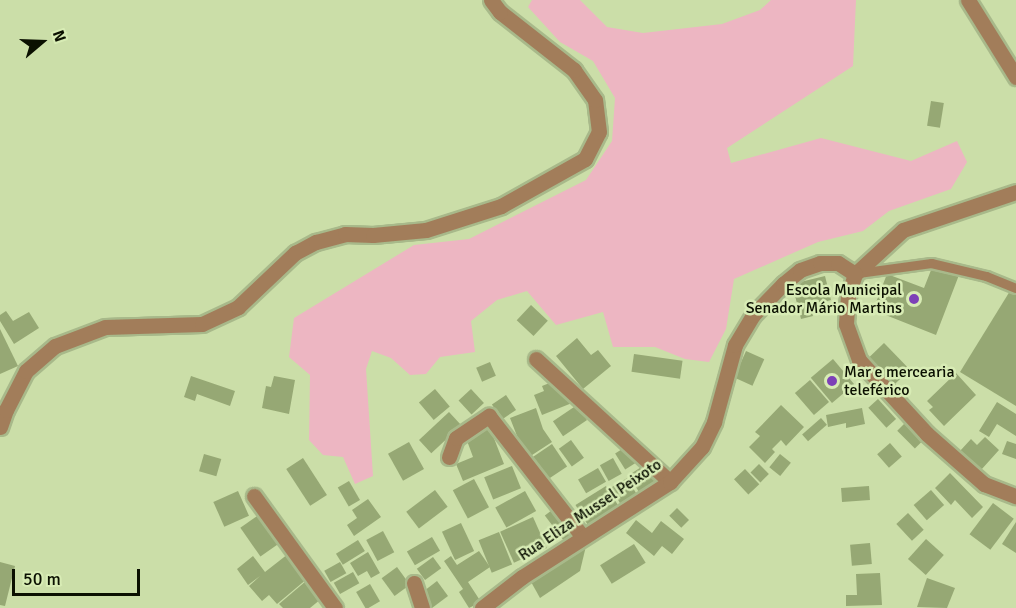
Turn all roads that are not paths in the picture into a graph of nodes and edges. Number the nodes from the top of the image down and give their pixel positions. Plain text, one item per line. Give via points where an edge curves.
1 (491, 0) edge
2 (968, 0) edge
3 (1016, 77) edge
4 (1016, 192) edge
5 (855, 274) junction
6 (1016, 288) edge
7 (536, 359) dead end
8 (0, 427) edge
9 (449, 457) dead end
10 (670, 482) junction
11 (254, 496) dead end
12 (1016, 496) edge
13 (583, 537) junction
14 (414, 583) dead end
15 (335, 608) edge
16 (422, 608) edge
17 (482, 608) edge

1 - 8 street via 500,12 574,70 595,100 599,132 585,159 501,206 426,230 345,234 316,242 295,253 238,307 202,324 105,327 55,346 26,371
2 - 3 street
4 - 5 street via 903,230
5 - 6 lane via 931,263 986,276
5 - 10 street, Rua Eliza Mussel Peixoto via 838,263 820,262 800,270 753,315 735,345 714,422 702,447
5 - 12 street via 848,295 846,324 859,360 927,434 984,484
7 - 10 street
9 - 13 street via 456,438 489,417
10 - 13 street, Rua Eliza Mussel Peixoto
11 - 15 street
13 - 17 street, Rua Eliza Mussel Peixoto
14 - 16 street

